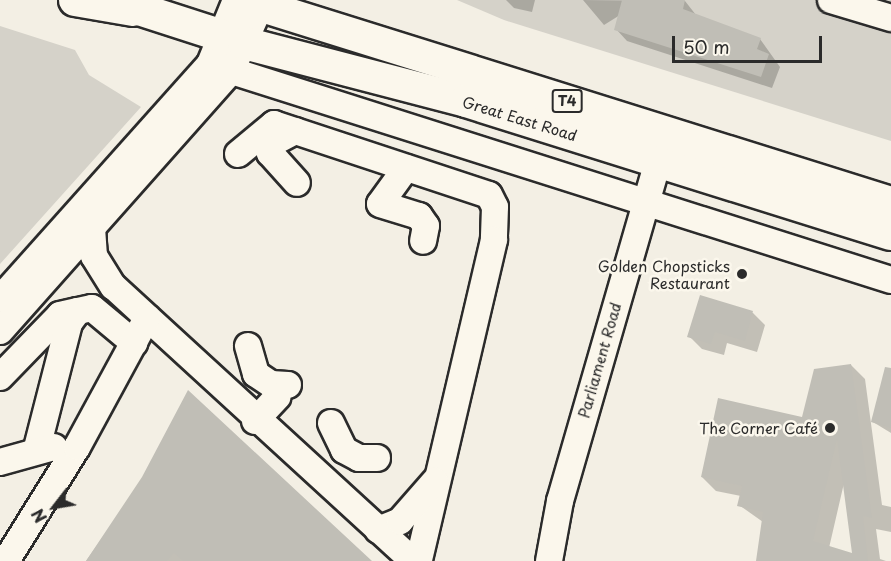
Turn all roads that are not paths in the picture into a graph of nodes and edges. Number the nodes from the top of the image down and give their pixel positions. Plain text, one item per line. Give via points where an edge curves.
1 (75, 0) edge
2 (111, 0) edge
3 (302, 0) edge
4 (831, 0) edge
5 (251, 1) edge
6 (146, 11) junction
7 (891, 18) edge
8 (323, 24) junction
9 (233, 39) junction
10 (221, 67) junction
11 (658, 161) junction
12 (406, 168) junction
13 (297, 183) dead end
14 (891, 203) edge
15 (643, 204) junction
16 (92, 228) junction
17 (891, 234) edge
18 (423, 241) dead end
19 (891, 280) edge
20 (0, 299) edge
21 (78, 311) junction
22 (147, 318) junction
23 (0, 331) edge
24 (134, 343) junction
25 (248, 346) dead end
26 (0, 376) edge
27 (271, 398) junction
28 (331, 423) dead end
29 (77, 447) junction
30 (37, 448) junction
31 (377, 458) dead end
32 (0, 462) edge
33 (438, 476) junction
34 (378, 530) junction
35 (6, 561) edge
36 (413, 561) edge
37 (419, 561) edge
38 (549, 561) edge

1 - 6 main road, Great East Road / T4
2 - 6 main road, Great East Road / T4
3 - 8 street
4 - 7 street
5 - 8 main road, Great East Road / T4
5 - 9 street
6 - 9 main road, Great East Road / T4
8 - 14 main road, Great East Road / T4
9 - 10 street
9 - 11 main road, Great East Road / T4 via 466,101
10 - 15 street
10 - 16 street
10 - 20 street
11 - 15 street, Parliament Road
11 - 17 main road, Great East Road / T4
12 - 13 street via 274,124 238,154 254,154 275,164
12 - 18 street via 380,204 419,216 426,226
12 - 33 street via 489,195 497,218
15 - 19 street
15 - 38 street, Parliament Road via 560,501
16 - 22 street via 94,256 113,286
16 - 23 street
21 - 24 street via 92,308
21 - 26 street via 60,315
21 - 30 street via 69,323
22 - 24 street
22 - 27 street
24 - 29 street
25 - 27 street via 251,366
27 - 34 street
28 - 31 street via 344,450 359,458
29 - 30 street
29 - 35 street
30 - 32 street
33 - 34 street via 400,521
33 - 37 street
34 - 36 street

